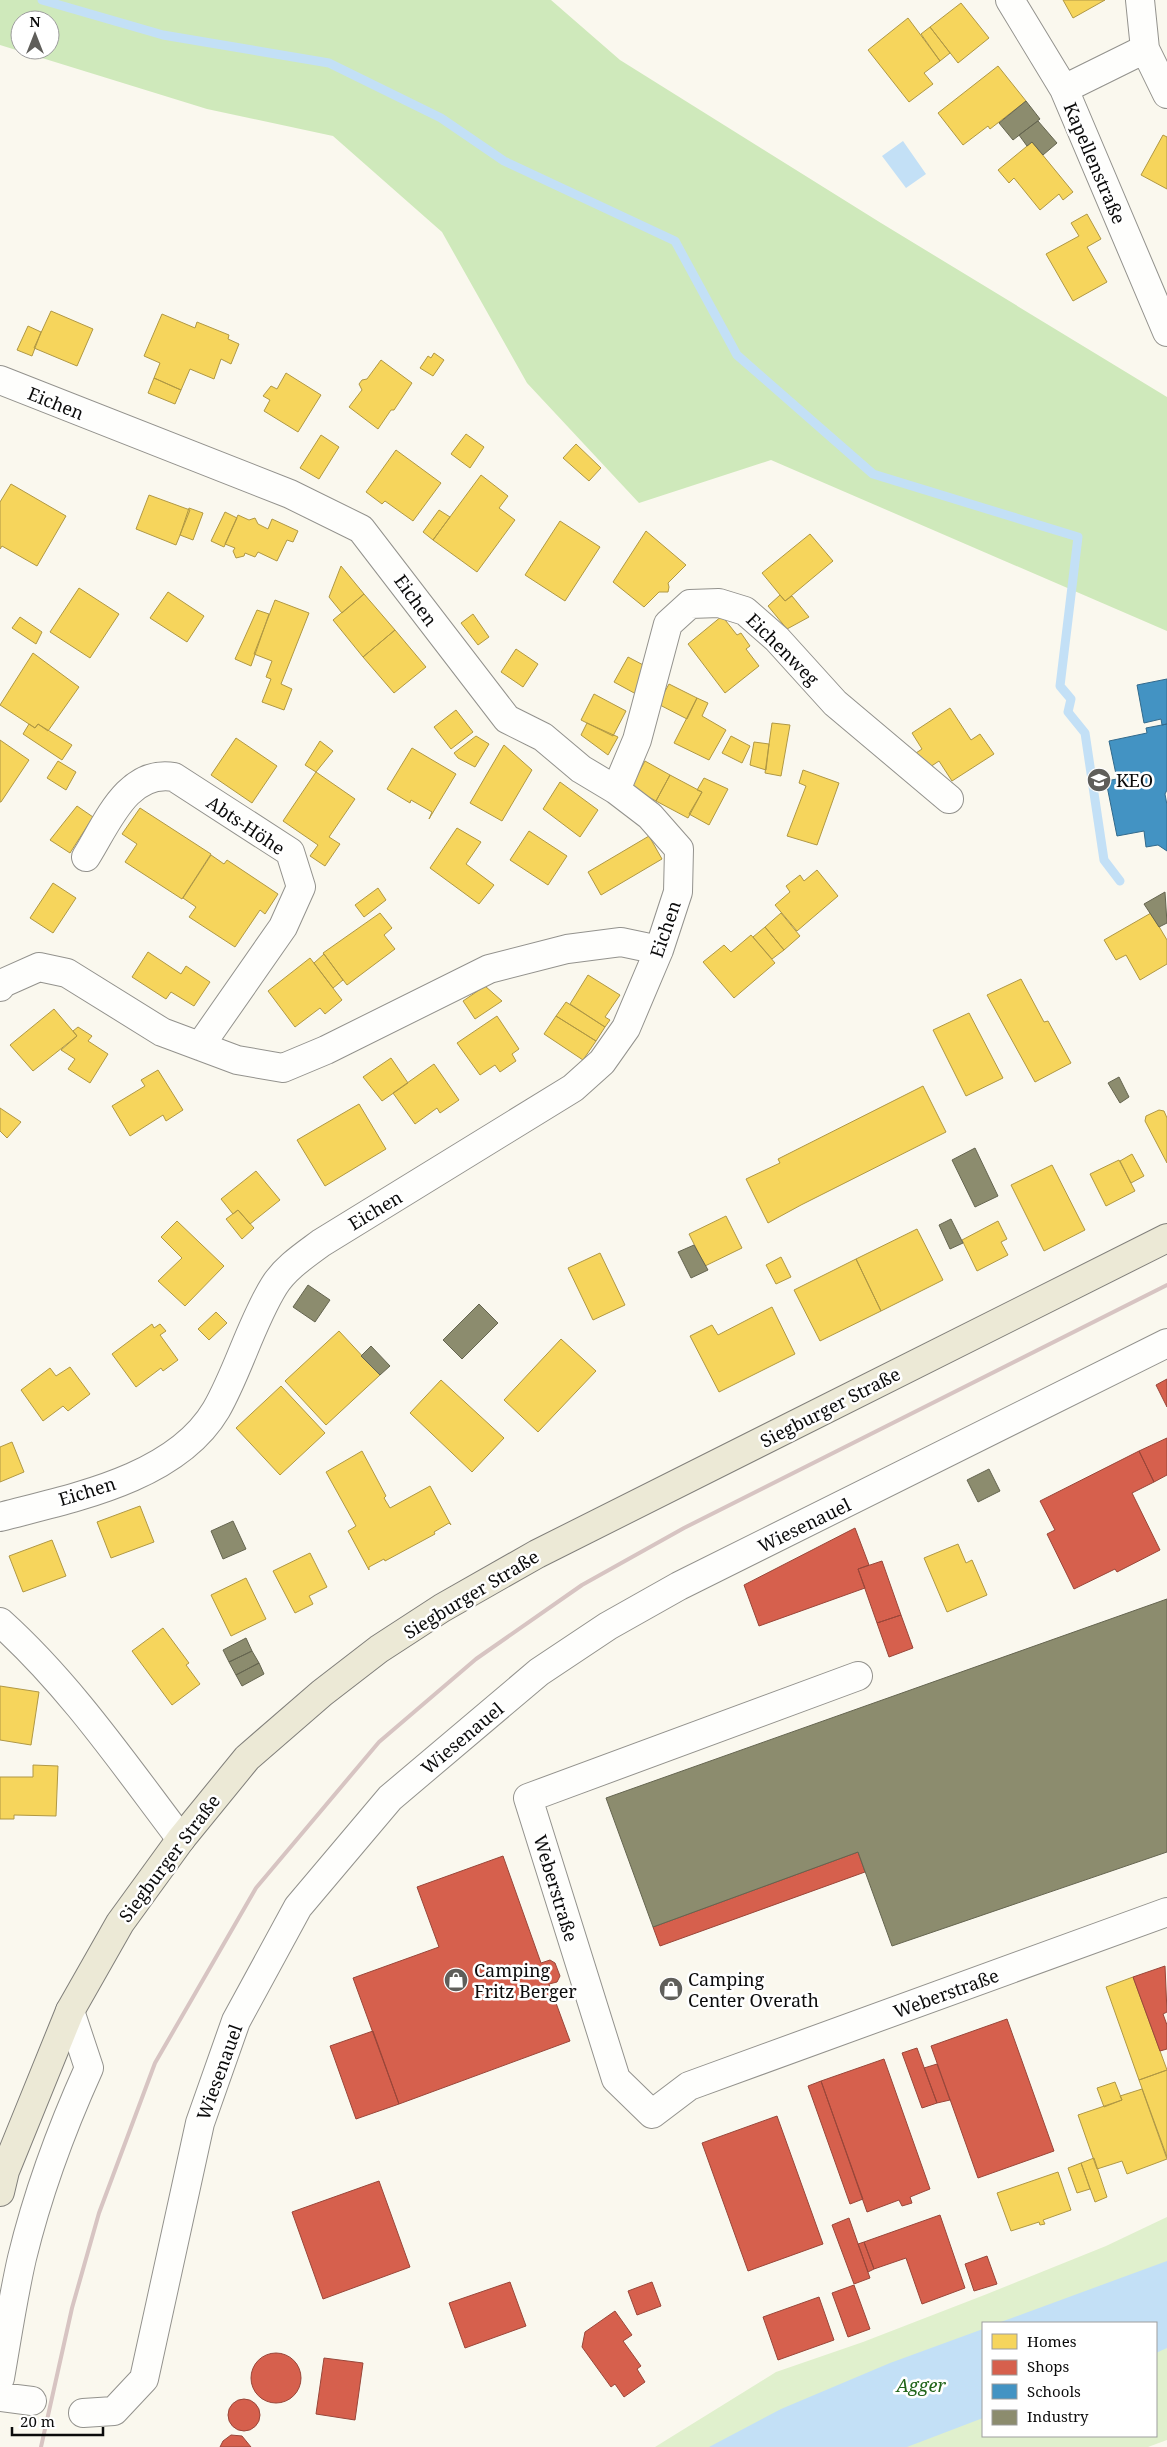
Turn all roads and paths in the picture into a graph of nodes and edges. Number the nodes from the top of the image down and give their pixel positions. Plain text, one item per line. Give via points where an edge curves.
1 (1010, 0) edge
2 (1140, 0) edge
3 (1145, 49) junction
4 (1064, 89) junction
5 (1167, 94) edge
6 (1167, 332) edge
7 (0, 380) edge
8 (616, 790) junction
9 (949, 799) dead end
10 (86, 857) dead end
11 (659, 950) junction
12 (0, 987) edge
13 (200, 1046) junction
14 (1167, 1238) edge
15 (1167, 1343) edge
16 (0, 1517) edge
17 (0, 1622) edge
18 (858, 1676) dead end
19 (181, 1839) junction
20 (1167, 1912) edge
21 (70, 2010) junction
22 (0, 2192) edge
23 (0, 2378) edge
24 (0, 2397) edge
25 (32, 2401) dead end
26 (83, 2413) dead end

1 - 4 street, Kapellenstraße
2 - 3 street
3 - 4 street
3 - 5 street
4 - 6 street, Kapellenstraße
7 - 8 street, Eichen via 290,494 361,528 507,719 543,737 581,769
8 - 9 street, Eichenweg via 637,740 668,624 690,604 720,603 745,611 777,638 835,703
8 - 11 street, Eichen via 650,816 679,849 678,892
10 - 13 street, Abts-Höhe via 127,793 137,784 162,775 174,777 290,852 300,887 283,927
11 - 13 street via 621,942 567,949 489,969 283,1068 237,1060
11 - 16 street, Eichen via 624,1031 602,1062 573,1088 321,1243 292,1265 274,1285 215,1411 176,1452 136,1476
12 - 13 street via 39,968 67,973 162,1032
14 - 19 main road, Siegburger Straße via 605,1519 442,1608 351,1671 247,1758
15 - 26 street, Wiesenauel via 679,1586 608,1626 540,1672 390,1798 298,1907 236,2021 200,2122 144,2379 114,2411
17 - 19 street via 24,1644 91,1720
18 - 20 street, Weberstraße via 528,1798 616,2079 652,2114 689,2086
19 - 21 main road, Siegburger Straße via 120,1923
21 - 22 main road, Siegburger Straße via 5,2171
21 - 23 street via 90,2068 59,2136 39,2196 22,2259
24 - 25 street

